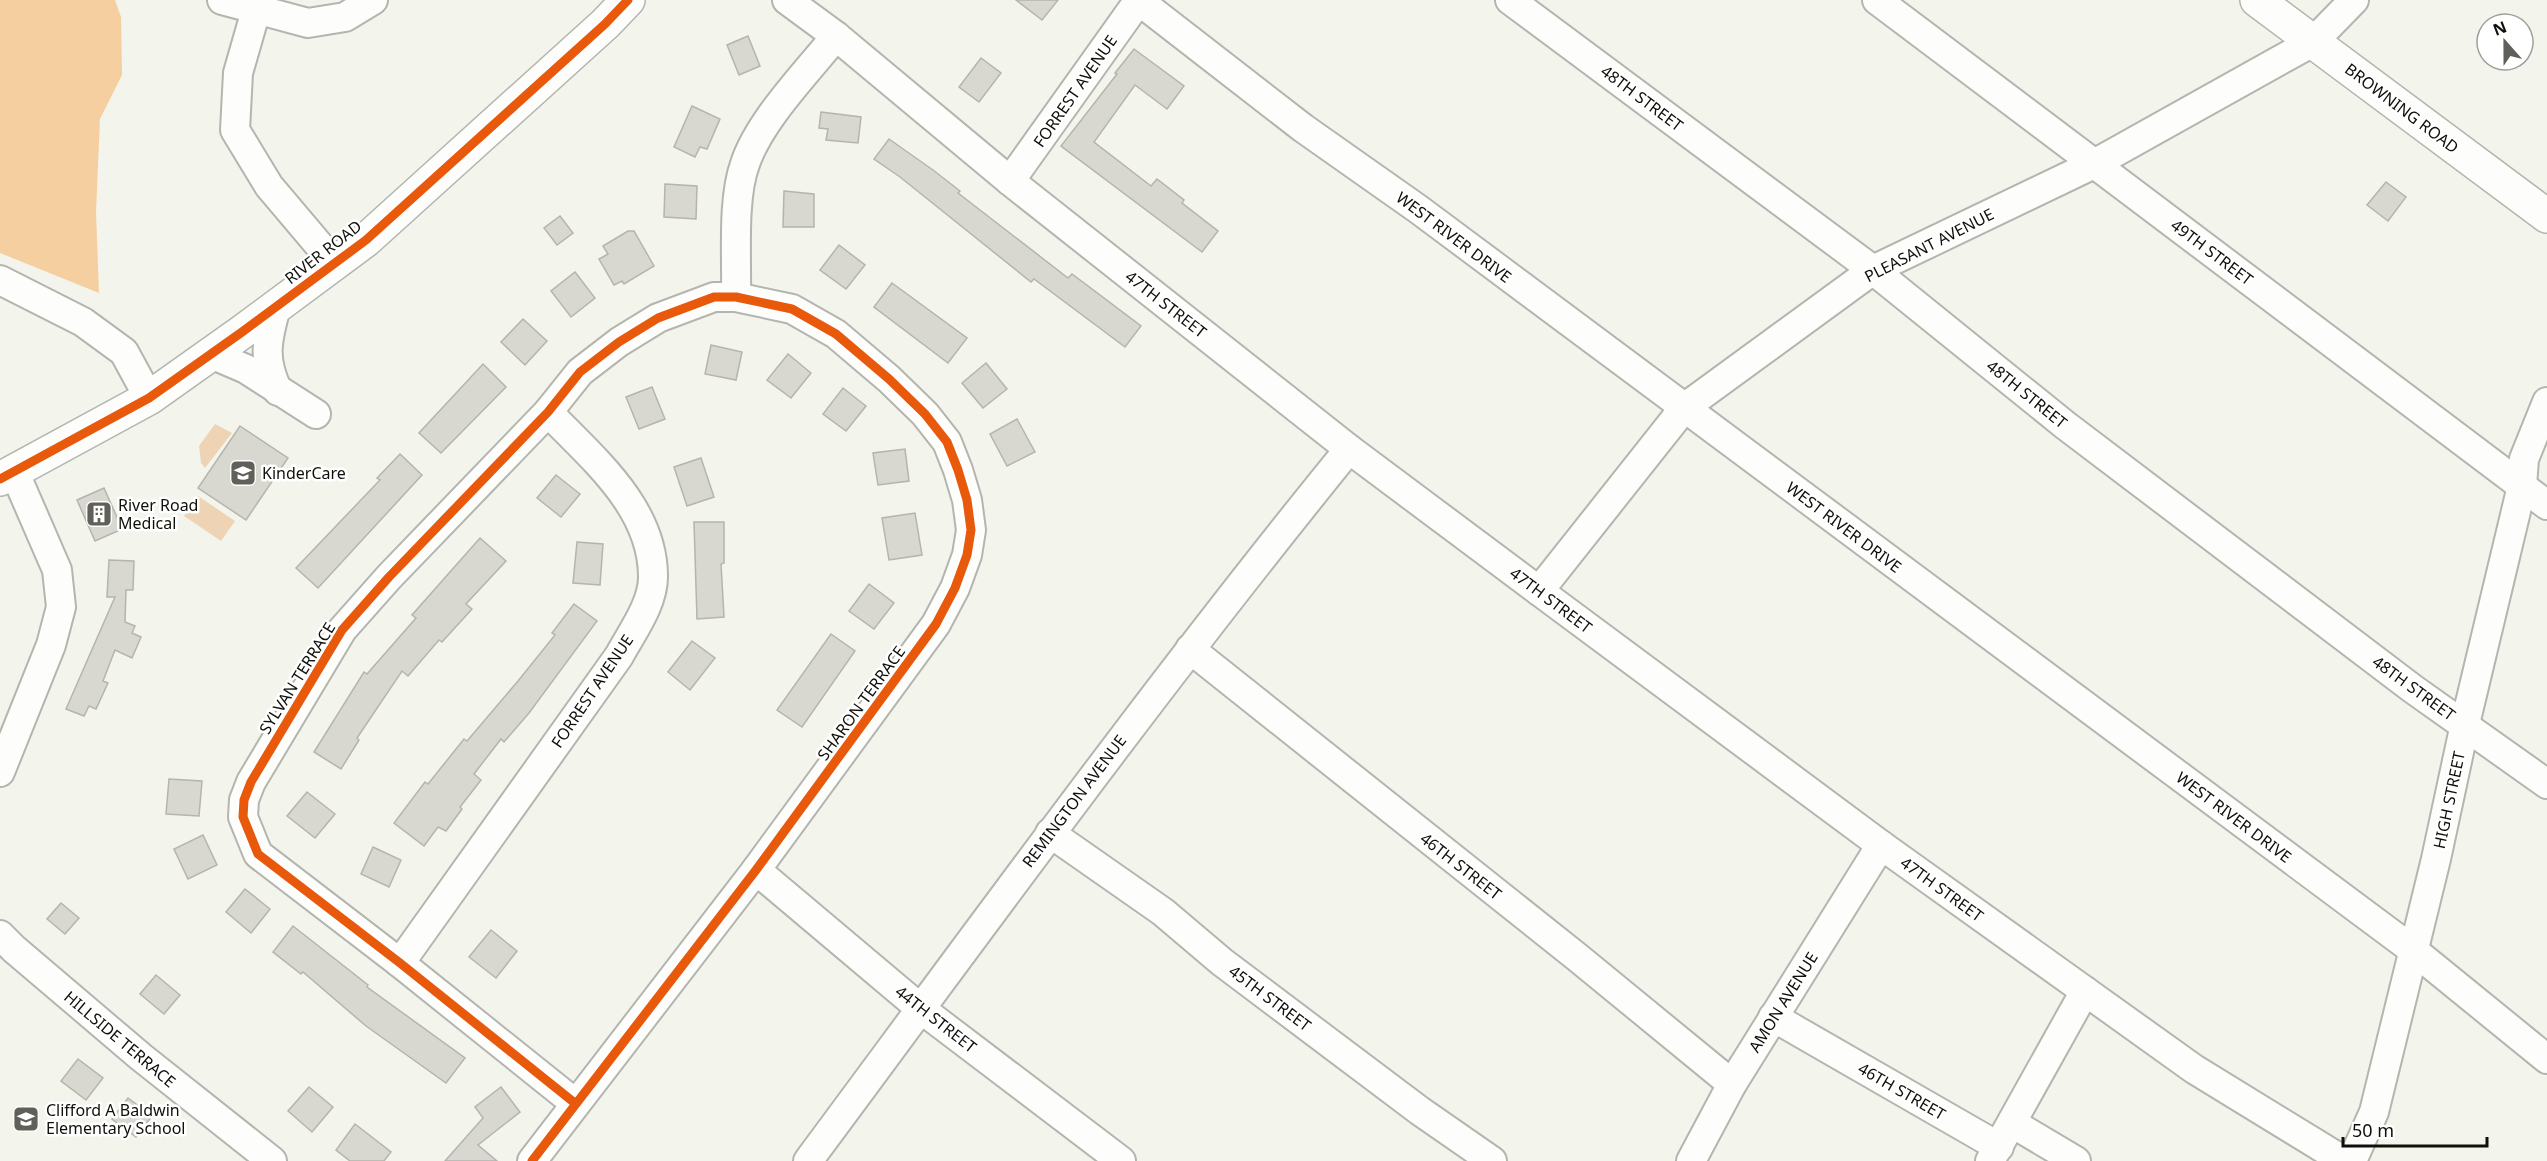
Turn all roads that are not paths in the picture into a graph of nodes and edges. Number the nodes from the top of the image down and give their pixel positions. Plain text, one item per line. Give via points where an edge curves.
1 (222, 0) edge
2 (373, 0) edge
3 (628, 0) edge
4 (787, 0) edge
5 (1138, 0) edge
6 (1510, 0) edge
7 (1877, 0) edge
8 (2257, 0) edge
9 (2354, 0) edge
10 (258, 5) edge
11 (836, 36) junction
12 (2313, 42) junction
13 (2094, 164) junction
14 (1010, 181) junction
15 (2547, 216) edge
16 (335, 264) junction
17 (1873, 270) junction
18 (0, 280) edge
19 (736, 297) junction
20 (276, 308) junction
21 (211, 354) junction
22 (278, 391) junction
23 (148, 398) junction
24 (2547, 402) edge
25 (1684, 408) junction
26 (548, 412) junction
27 (316, 414) dead end
28 (1349, 449) junction
29 (7, 475) edge
30 (2522, 486) junction
31 (2547, 504) edge
32 (1539, 591) junction
33 (1190, 649) junction
34 (2465, 724) junction
35 (0, 772) edge
36 (2547, 784) edge
37 (1050, 833) junction
38 (1881, 845) junction
39 (756, 870) junction
40 (0, 935) edge
41 (2413, 950) junction
42 (400, 963) junction
43 (2085, 991) junction
44 (921, 1009) junction
45 (1773, 1017) junction
46 (2547, 1059) edge
47 (1732, 1084) junction
48 (576, 1104) junction
49 (2000, 1144) edge
50 (272, 1161) edge
51 (532, 1161) edge
52 (808, 1161) edge
53 (1121, 1161) edge
54 (1492, 1161) edge
55 (1691, 1161) edge
56 (2076, 1161) edge
57 (2344, 1161) edge
58 (2352, 1161) edge

1 - 10 street
2 - 10 street via 345,17 309,23
3 - 16 main road, RIVER ROAD via 375,232
4 - 11 street, 47TH STREET
5 - 14 street, FORREST AVENUE
5 - 25 street, WEST RIVER DRIVE via 1303,128
6 - 17 street, 48TH STREET
7 - 13 street, 49TH STREET
8 - 12 main road, BROWNING ROAD
9 - 12 street, PLEASANT AVENUE
10 - 16 street via 238,73 235,130 269,186
11 - 14 street, 47TH STREET
11 - 19 street via 766,124 744,166 738,201
12 - 13 street, PLEASANT AVENUE
12 - 15 main road, BROWNING ROAD
13 - 17 street, PLEASANT AVENUE
13 - 30 street, 49TH STREET
14 - 28 street, 47TH STREET
16 - 20 main road, RIVER ROAD
17 - 25 street, PLEASANT AVENUE
17 - 34 street, 48TH STREET via 2065,425 2413,689
18 - 23 street via 83,322 124,352
19 - 26 street, SYLVAN TERRACE via 714,297 658,318 580,372
19 - 39 street, SHARON TERRACE via 792,309 836,334 925,414 947,442 967,500 971,530 955,588 936,624
20 - 21 main road, RIVER ROAD
20 - 22 street via 266,345
21 - 22 street via 246,369
21 - 23 main road, RIVER ROAD
22 - 27 street
23 - 29 main road, RIVER ROAD
24 - 30 street, HIGH STREET via 2524,459
25 - 32 street, PLEASANT AVENUE
25 - 41 street, WEST RIVER DRIVE
26 - 42 street, FORREST AVENUE via 624,492 640,522 654,576 647,605 619,656
26 - 42 street, SYLVAN TERRACE via 342,630 244,800 243,817 258,854
28 - 32 street, 47TH STREET
28 - 33 street, REMINGTON AVENUE
29 - 35 street via 57,570 61,607 51,645
30 - 31 street, 49TH STREET
30 - 34 street, HIGH STREET
32 - 38 street, 47TH STREET
33 - 37 street, REMINGTON AVENUE
33 - 47 street, 46TH STREET
34 - 36 street, 48TH STREET
34 - 41 street, HIGH STREET
37 - 44 street, REMINGTON AVENUE
37 - 54 street, 45TH STREET via 1163,912 1222,962
38 - 43 street, 47TH STREET
38 - 45 street, AMON AVENUE
39 - 44 street, 44TH STREET
39 - 48 street, SHARON TERRACE
40 - 50 street, HILLSIDE TERRACE via 141,1057
41 - 46 street, WEST RIVER DRIVE
41 - 58 street, HIGH STREET via 2374,1112
42 - 48 street, SYLVAN TERRACE
43 - 49 street
43 - 57 street, 47TH STREET via 2193,1069
44 - 52 street, REMINGTON AVENUE
44 - 53 street, 44TH STREET
45 - 47 street, AMON AVENUE
45 - 49 street, 46TH STREET
47 - 55 street, AMON AVENUE
48 - 51 street, SHARON TERRACE
49 - 56 street, 46TH STREET

